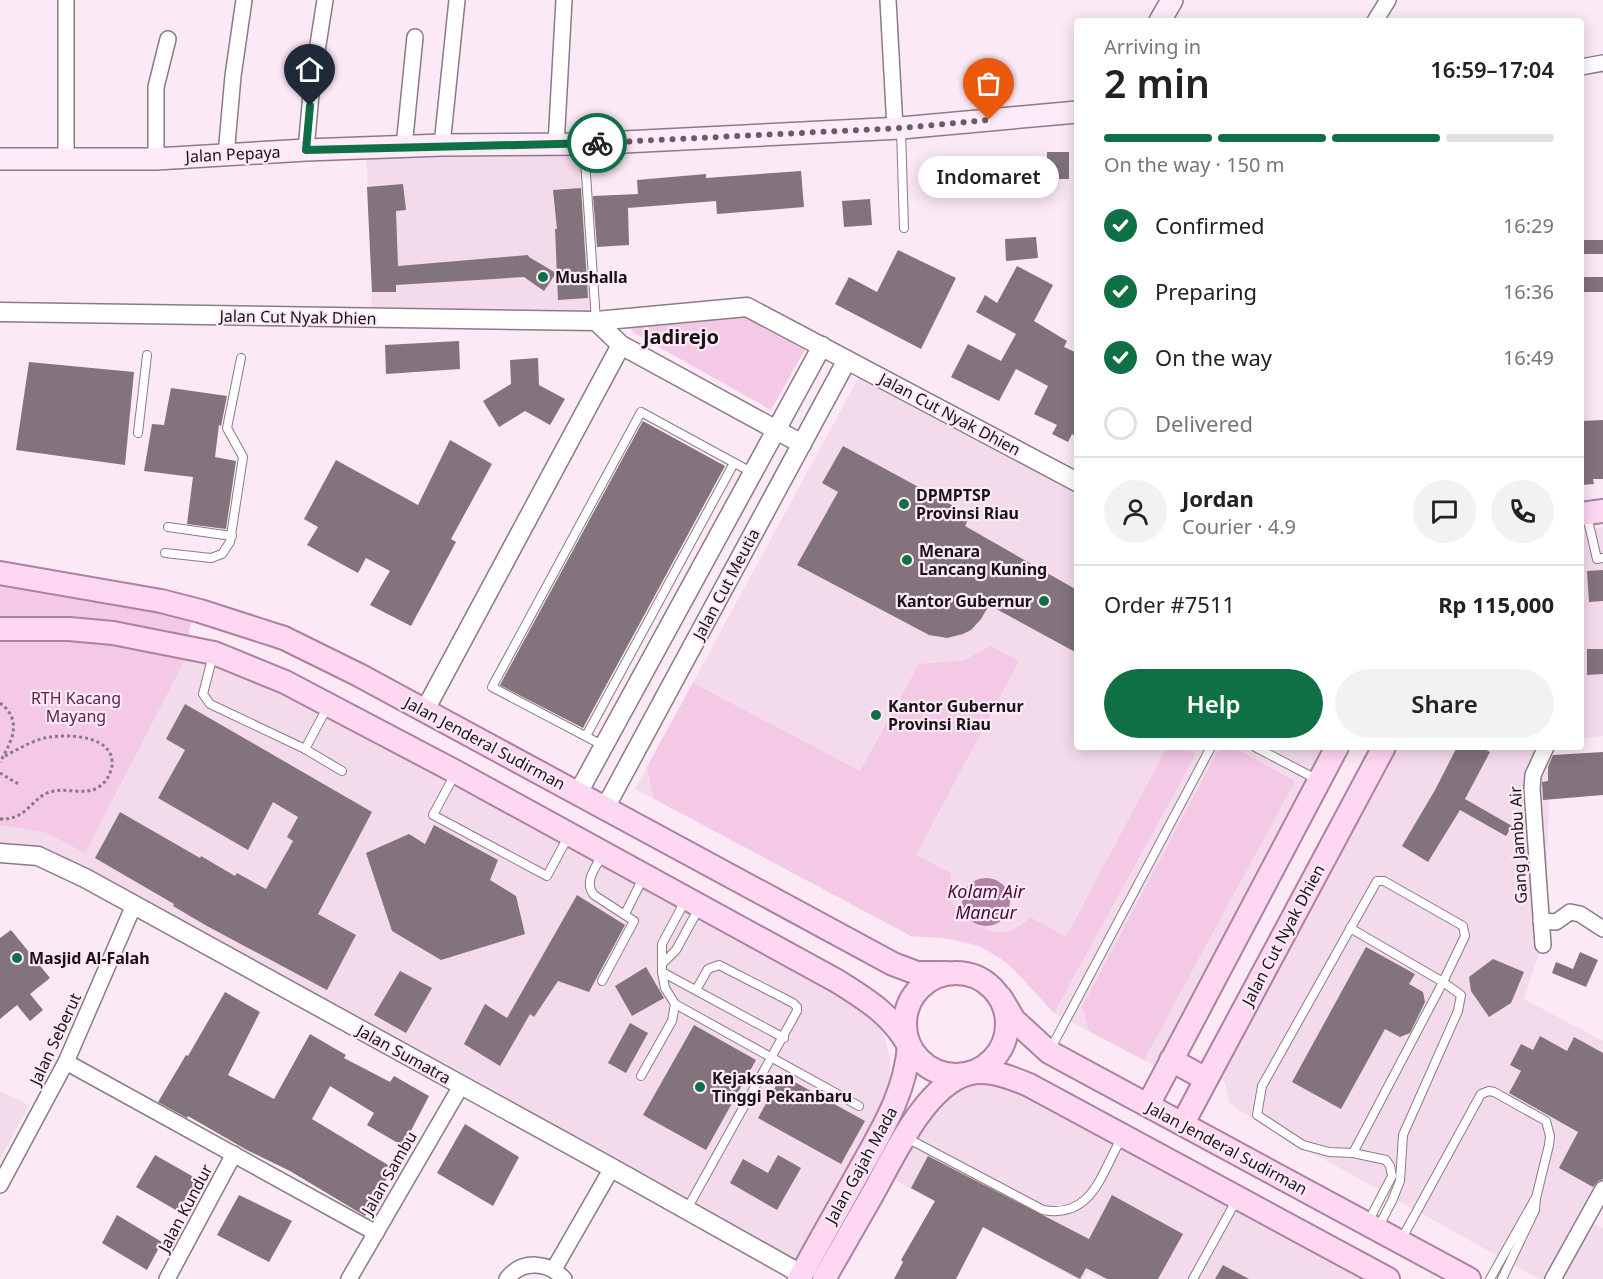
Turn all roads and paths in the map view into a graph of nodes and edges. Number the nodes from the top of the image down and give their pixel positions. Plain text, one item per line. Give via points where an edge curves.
1 (66, 0) edge
2 (244, 0) edge
3 (326, 0) edge
4 (457, 0) edge
5 (564, 0) edge
6 (888, 0) edge
7 (1172, 0) edge
8 (1388, 0) edge
9 (1162, 18) edge
10 (1377, 18) edge
11 (415, 37) dead end
12 (168, 39) dead end
13 (1603, 63) edge
14 (1584, 66) edge
15 (1074, 112) edge
16 (898, 128) junction
17 (584, 144) junction
18 (442, 145) junction
19 (556, 145) junction
20 (404, 147) junction
21 (306, 150) junction
22 (226, 155) junction
23 (0, 159) edge
24 (156, 159) junction
25 (66, 160) junction
26 (904, 228) dead end
27 (0, 312) edge
28 (596, 321) junction
29 (621, 345) junction
30 (822, 346) junction
31 (147, 356) dead end
32 (241, 358) dead end
33 (847, 360) junction
34 (776, 430) junction
35 (138, 433) dead end
36 (802, 444) junction
37 (734, 463) junction
38 (753, 473) junction
39 (1074, 480) edge
40 (1590, 513) edge
41 (168, 527) dead end
42 (232, 536) junction
43 (165, 553) dead end
44 (1603, 558) edge
45 (0, 573) edge
46 (0, 629) edge
47 (214, 653) junction
48 (0, 703) edge
49 (329, 704) junction
50 (425, 710) junction
51 (585, 736) junction
52 (604, 746) junction
53 (305, 749) junction
54 (1209, 750) edge
55 (1261, 750) edge
56 (1335, 750) edge
57 (1382, 750) edge
58 (1545, 750) edge
59 (3, 757) junction
60 (0, 762) edge
61 (342, 771) dead end
62 (456, 772) junction
63 (0, 773) edge
64 (1319, 781) junction
65 (20, 785) dead end
66 (578, 793) junction
67 (605, 808) junction
68 (0, 819) edge
69 (569, 834) junction
70 (0, 853) edge
71 (603, 853) junction
72 (645, 876) junction
73 (693, 903) junction
74 (134, 905) junction
75 (625, 914) junction
76 (1541, 921) junction
77 (1350, 928) junction
78 (1603, 929) edge
79 (1543, 945) dead end
80 (662, 968) junction
81 (946, 973) junction
82 (602, 981) dead end
83 (1443, 982) junction
84 (696, 990) junction
85 (1001, 998) junction
86 (675, 1004) junction
87 (784, 1038) junction
88 (909, 1046) junction
89 (1049, 1052) junction
90 (772, 1059) junction
91 (1171, 1060) junction
92 (66, 1062) junction
93 (969, 1074) junction
94 (641, 1076) dead end
95 (1206, 1079) junction
96 (461, 1086) junction
97 (1148, 1105) junction
98 (859, 1106) dead end
99 (1183, 1123) junction
100 (1124, 1135) junction
101 (904, 1137) junction
102 (1353, 1153) junction
103 (234, 1154) junction
104 (612, 1168) junction
105 (0, 1185) edge
106 (1603, 1189) edge
107 (1238, 1197) junction
108 (1536, 1198) junction
109 (686, 1210) junction
110 (1372, 1226) junction
111 (376, 1233) junction
112 (1406, 1244) junction
113 (559, 1274) edge
114 (800, 1277) edge
115 (167, 1279) edge
116 (350, 1279) edge
117 (507, 1279) edge
118 (824, 1279) edge
119 (1193, 1279) edge
120 (1388, 1279) edge
121 (1394, 1279) edge
122 (1469, 1279) edge
123 (1490, 1279) edge
124 (1502, 1279) edge
125 (1553, 1279) edge

1 - 25 street
2 - 22 street via 232,76
3 - 21 street
4 - 18 street
5 - 19 street
6 - 16 street
7 - 9 main road
8 - 10 street
11 - 20 street
12 - 24 street via 156,87
13 - 14 street
15 - 16 main road, Jalan Pepaya
16 - 17 main road, Jalan Pepaya
16 - 26 lane
17 - 19 main road, Jalan Pepaya
17 - 28 lane
18 - 19 main road, Jalan Pepaya
18 - 20 main road, Jalan Pepaya
20 - 21 main road, Jalan Pepaya
21 - 22 main road, Jalan Pepaya
22 - 24 main road, Jalan Pepaya
23 - 25 main road, Jalan Pepaya
24 - 25 main road, Jalan Pepaya
27 - 28 street, Jalan Cut Nyak Dhien
28 - 29 street
28 - 30 street, Jalan Cut Nyak Dhien via 747,307
29 - 34 street
29 - 50 street
30 - 33 street, Jalan Cut Nyak Dhien
30 - 34 street, Jalan Cut Meutia
31 - 35 lane
32 - 42 lane via 227,428 243,457
33 - 36 street, Jalan Cut Meutia
33 - 39 street, Jalan Cut Nyak Dhien
34 - 36 street
34 - 38 street, Jalan Cut Meutia
36 - 67 street, Jalan Cut Meutia
37 - 38 lane
37 - 51 lane
37 - 51 lane via 641,412 602,483 492,687
38 - 52 street, Jalan Cut Meutia
40 - 44 lane via 1597,559
41 - 42 lane
42 - 43 lane via 225,550 215,557
45 - 50 main road, Jalan Jenderal Sudirman via 161,601 239,622 293,643
46 - 47 main road via 113,633
47 - 49 main road
47 - 53 lane via 203,694 206,700
48 - 59 path via 14,721 13,735
49 - 53 lane
49 - 62 main road
50 - 66 main road, Jalan Jenderal Sudirman
51 - 52 lane
52 - 66 street, Jalan Cut Meutia
53 - 61 lane
54 - 89 lane
55 - 64 lane
56 - 64 main road
57 - 95 main road, Jalan Cut Nyak Dhien
58 - 76 street, Gang Jambu Air via 1533,775 1532,789
59 - 60 path
59 - 68 path via 48,737 68,736 105,745 112,754 112,763 105,783 94,790 57,790 45,794 14,818
62 - 69 main road
62 - 69 lane via 433,815 547,876
63 - 65 path
64 - 91 main road
66 - 67 main road, Jalan Jenderal Sudirman
67 - 81 main road, Jalan Jenderal Sudirman via 893,964 917,973
69 - 71 main road
70 - 74 street, Jalan Sumatra via 38,856
71 - 72 main road
71 - 75 lane via 589,880 589,890
72 - 73 main road
72 - 75 lane
73 - 80 lane via 676,950
73 - 80 lane via 662,944
73 - 88 main road via 868,1000 895,1024
74 - 92 street, Jalan Seberut
74 - 96 street, Jalan Sumatra
75 - 82 lane via 633,923
76 - 78 street via 1556,922 1569,912 1580,914
76 - 79 street, Gang Jambu Air
77 - 83 lane
77 - 83 lane via 1377,881 1397,888 1462,926 1465,936
77 - 102 lane via 1262,1086 1257,1115 1303,1145
80 - 84 lane
80 - 86 lane via 666,988
81 - 85 main road via 965,973 983,979
81 - 88 main road via 920,986 910,1000 905,1017
83 - 102 lane
83 - 110 lane via 1461,995 1458,1011 1403,1135 1400,1181 1392,1201
84 - 87 lane
84 - 87 lane via 708,969 719,965 793,1004 797,1011
85 - 89 main road, Jalan Jenderal Sudirman via 1014,1020
85 - 93 main road via 1006,1037 992,1060
86 - 90 lane
86 - 94 lane via 672,1021
87 - 90 lane
88 - 93 main road via 934,1070
88 - 114 main road, Jalan Gajah Mada via 905,1079 895,1104
89 - 97 main road, Jalan Jenderal Sudirman
90 - 98 lane
90 - 109 lane
91 - 95 main road
91 - 97 main road
92 - 103 street
92 - 105 street, Jalan Seberut
93 - 100 main road via 990,1072 1012,1078
93 - 101 main road, Jalan Gajah Mada via 938,1093
95 - 99 main road, Jalan Cut Nyak Dhien
96 - 104 street, Jalan Sumatra
96 - 111 street, Jalan Sambu
97 - 99 main road, Jalan Jenderal Sudirman
99 - 110 main road, Jalan Jenderal Sudirman
100 - 101 lane via 1083,1203 1058,1213 1043,1210
100 - 107 main road
101 - 118 main road, Jalan Gajah Mada
102 - 110 lane via 1386,1160 1392,1171
103 - 111 street
103 - 115 street, Jalan Kundur
104 - 109 street, Jalan Sumatra
104 - 113 street
106 - 125 street
107 - 119 lane
107 - 120 main road
108 - 112 lane via 1549,1145 1546,1121 1489,1091 1481,1094
108 - 123 lane
108 - 124 lane via 1532,1220
109 - 114 street, Jalan Sumatra
110 - 112 main road, Jalan Jenderal Sudirman
111 - 116 street, Jalan Sambu
112 - 121 main road
112 - 122 main road, Jalan Jenderal Sudirman
113 - 117 street via 532,1264

